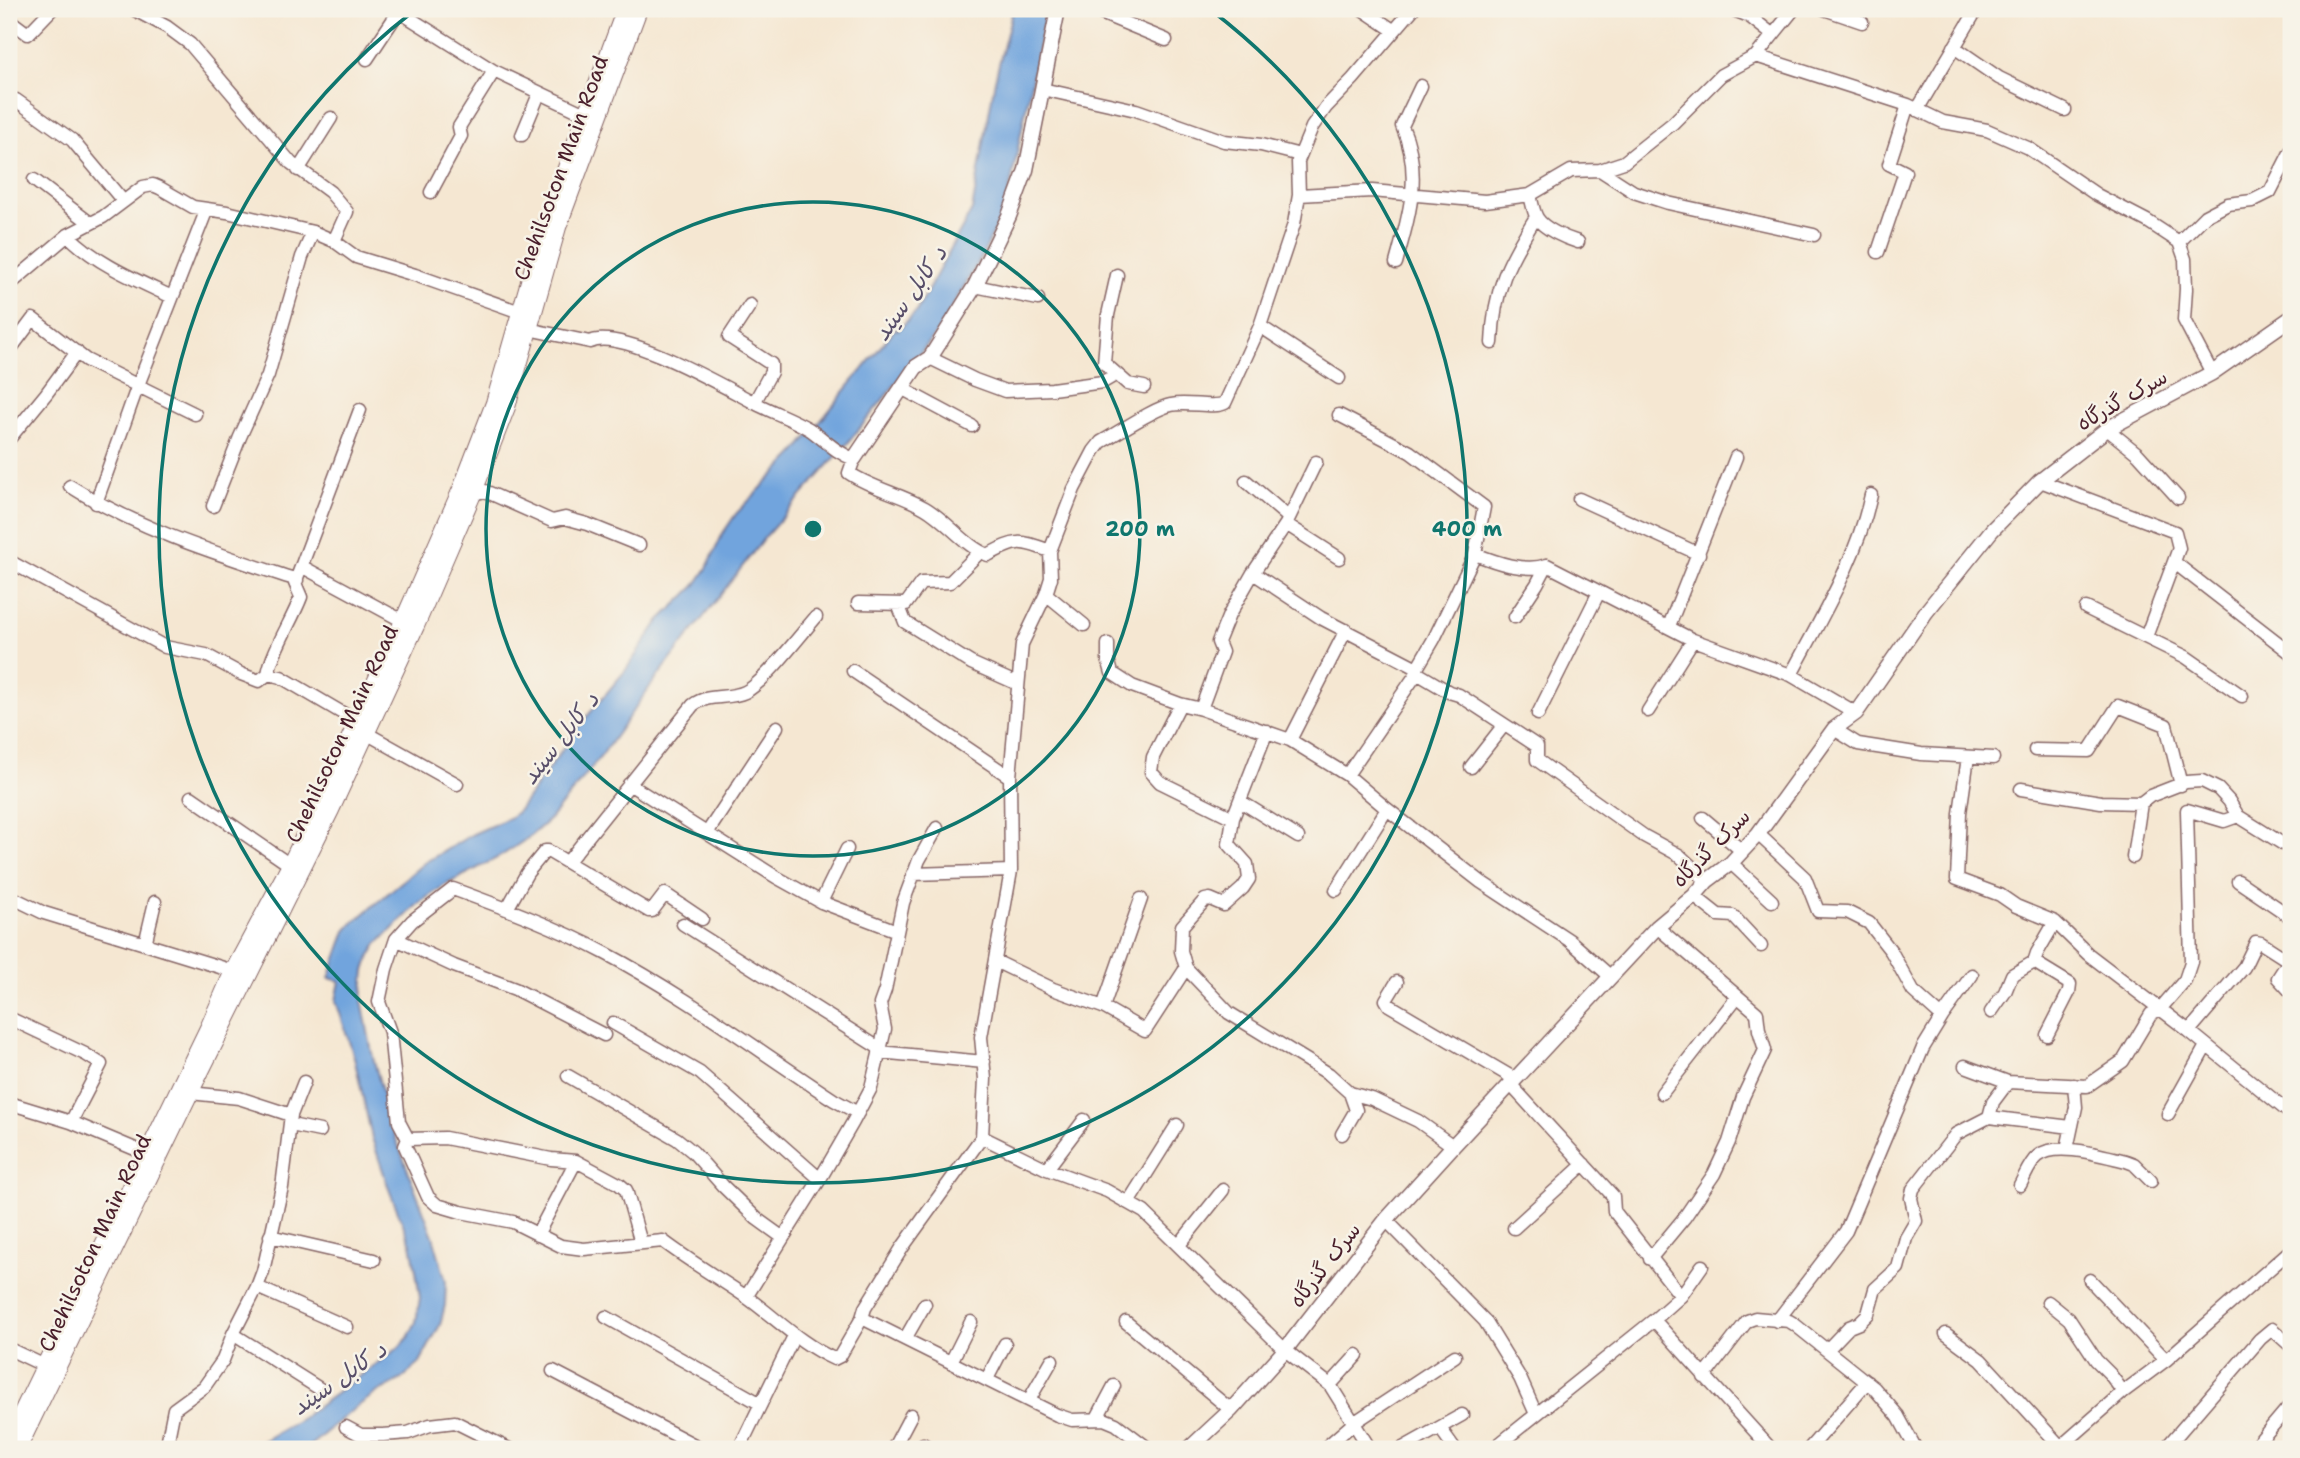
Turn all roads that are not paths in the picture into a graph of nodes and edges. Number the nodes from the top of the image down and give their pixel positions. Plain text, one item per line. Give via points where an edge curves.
1 (52, 9) edge
2 (133, 9) edge
3 (625, 9) edge
4 (639, 9) edge
5 (1058, 9) edge
6 (1091, 9) edge
7 (1362, 9) edge
8 (1413, 9) edge
9 (1731, 9) edge
10 (1794, 9) edge
11 (1824, 9) edge
12 (1977, 9) edge
13 (397, 10) edge
14 (1862, 22) dead end
15 (9, 23) edge
16 (1393, 30) junction
17 (1773, 35) junction
18 (1166, 40) dead end
19 (1954, 47) junction
20 (1756, 56) junction
21 (367, 59) dead end
22 (494, 71) junction
23 (1421, 86) dead end
24 (1042, 89) junction
25 (539, 94) junction
26 (16, 100) dead end
27 (1912, 107) junction
28 (2065, 110) dead end
29 (587, 115) junction
30 (331, 118) dead end
31 (522, 135) dead end
32 (2291, 151) edge
33 (1300, 155) junction
34 (298, 170) junction
35 (1600, 170) junction
36 (34, 180) dead end
37 (431, 192) dead end
38 (1299, 195) junction
39 (1413, 195) junction
40 (1530, 195) junction
41 (123, 201) junction
42 (207, 209) junction
43 (1536, 216) junction
44 (90, 223) junction
45 (313, 232) junction
46 (68, 235) junction
47 (1814, 235) dead end
48 (334, 241) junction
49 (1578, 242) dead end
50 (2179, 242) junction
51 (1878, 252) dead end
52 (1396, 263) dead end
53 (1117, 275) dead end
54 (9, 285) edge
55 (975, 286) junction
56 (172, 297) junction
57 (1038, 299) dead end
58 (750, 305) dead end
59 (520, 312) junction
60 (2291, 318) edge
61 (1260, 326) junction
62 (528, 329) junction
63 (1492, 343) dead end
64 (9, 351) edge
65 (77, 352) junction
66 (930, 358) junction
67 (2211, 373) junction
68 (1115, 375) junction
69 (1339, 378) dead end
70 (138, 385) junction
71 (1144, 387) dead end
72 (901, 388) junction
73 (754, 403) junction
74 (360, 410) dead end
75 (195, 414) dead end
76 (1339, 415) dead end
77 (972, 426) dead end
78 (2107, 429) junction
79 (9, 439) edge
80 (848, 457) junction
81 (1736, 457) dead end
82 (1316, 462) dead end
83 (1246, 481) dead end
84 (2040, 481) junction
85 (70, 486) dead end
86 (473, 494) junction
87 (1871, 495) dead end
88 (2179, 498) dead end
89 (1579, 499) dead end
90 (96, 503) junction
91 (213, 506) dead end
92 (1287, 520) junction
93 (639, 545) dead end
94 (1050, 551) junction
95 (980, 552) junction
96 (1475, 554) junction
97 (1699, 554) junction
98 (1339, 558) dead end
99 (9, 561) edge
100 (2175, 564) junction
101 (1546, 565) junction
102 (301, 566) junction
103 (1253, 573) junction
104 (297, 580) junction
105 (1599, 592) junction
106 (1046, 594) junction
107 (858, 603) dead end
108 (898, 604) junction
109 (2086, 608) dead end
110 (816, 617) dead end
111 (1515, 617) dead end
112 (404, 621) junction
113 (1084, 625) dead end
114 (1669, 626) junction
115 (1346, 630) junction
116 (2146, 637) junction
117 (1693, 640) junction
118 (1108, 644) dead end
119 (2291, 653) edge
120 (853, 671) dead end
121 (1417, 671) junction
122 (268, 674) junction
123 (1791, 675) junction
124 (1018, 684) junction
125 (2242, 696) dead end
126 (1180, 704) junction
127 (1201, 709) junction
128 (1648, 711) dead end
129 (1856, 713) junction
130 (1538, 714) dead end
131 (1504, 725) junction
132 (361, 727) junction
133 (777, 727) dead end
134 (1833, 729) junction
135 (1267, 731) junction
136 (1290, 740) junction
137 (2035, 750) dead end
138 (1968, 757) junction
139 (1993, 758) dead end
140 (1471, 767) dead end
141 (1347, 775) junction
142 (1010, 777) junction
143 (457, 784) dead end
144 (629, 784) junction
145 (2182, 785) junction
146 (2021, 789) dead end
147 (191, 797) dead end
148 (1240, 801) junction
149 (2141, 803) junction
150 (1387, 809) junction
151 (2238, 816) junction
152 (1233, 818) junction
153 (1703, 818) dead end
154 (937, 828) dead end
155 (707, 833) junction
156 (1758, 834) junction
157 (1298, 837) dead end
158 (847, 849) dead end
159 (2291, 849) edge
160 (1742, 851) junction
161 (2133, 857) dead end
162 (570, 859) dead end
163 (1731, 863) junction
164 (290, 865) junction
165 (1011, 871) junction
166 (913, 874) junction
167 (1707, 881) junction
168 (2238, 881) dead end
169 (1336, 890) dead end
170 (9, 896) edge
171 (1694, 896) junction
172 (1141, 899) dead end
173 (1772, 901) dead end
174 (155, 902) dead end
175 (821, 902) junction
176 (507, 909) junction
177 (2291, 918) edge
178 (702, 919) dead end
179 (2055, 922) junction
180 (683, 924) dead end
181 (1657, 927) junction
182 (897, 931) junction
183 (396, 939) junction
184 (145, 944) junction
185 (1761, 946) dead end
186 (2290, 960) edge
187 (995, 961) junction
188 (2034, 962) junction
189 (1186, 968) junction
190 (233, 971) junction
191 (1972, 975) dead end
192 (1611, 976) junction
193 (1397, 982) dead end
194 (2291, 992) edge
195 (1737, 997) junction
196 (1103, 1007) junction
197 (2160, 1009) junction
198 (1991, 1012) dead end
199 (1942, 1017) junction
200 (9, 1018) edge
201 (613, 1023) dead end
202 (2189, 1031) junction
203 (604, 1035) dead end
204 (2047, 1035) dead end
205 (2206, 1046) junction
206 (879, 1050) junction
207 (984, 1062) junction
208 (1965, 1066) dead end
209 (568, 1076) dead end
210 (304, 1082) dead end
211 (1513, 1082) junction
212 (2008, 1082) junction
213 (2074, 1085) junction
214 (190, 1093) junction
215 (1350, 1093) junction
216 (1662, 1093) dead end
217 (9, 1104) edge
218 (858, 1112) junction
219 (2168, 1114) dead end
220 (2291, 1114) edge
221 (1989, 1117) junction
222 (291, 1120) junction
223 (1084, 1120) dead end
224 (71, 1122) junction
225 (1177, 1125) dead end
226 (2070, 1128) junction
227 (320, 1130) dead end
228 (1342, 1134) dead end
229 (982, 1138) junction
230 (408, 1139) junction
231 (1453, 1146) junction
232 (2067, 1149) junction
233 (146, 1154) junction
234 (576, 1161) junction
235 (1584, 1164) junction
236 (1047, 1169) junction
237 (820, 1179) junction
238 (2151, 1181) dead end
239 (2020, 1185) dead end
240 (1223, 1190) dead end
241 (1128, 1203) junction
242 (1386, 1220) junction
243 (1514, 1228) dead end
244 (537, 1235) junction
245 (270, 1236) junction
246 (782, 1237) junction
247 (641, 1243) junction
248 (1179, 1245) junction
249 (2291, 1250) edge
250 (1650, 1259) junction
251 (374, 1260) dead end
252 (1702, 1266) dead end
253 (2091, 1280) dead end
254 (257, 1287) junction
255 (1681, 1296) junction
256 (746, 1297) junction
257 (2048, 1302) dead end
258 (925, 1304) dead end
259 (606, 1317) dead end
260 (862, 1318) junction
261 (1654, 1320) junction
262 (1777, 1321) junction
263 (971, 1322) dead end
264 (1126, 1322) dead end
265 (347, 1327) dead end
266 (233, 1334) junction
267 (1946, 1334) dead end
268 (794, 1336) junction
269 (905, 1339) junction
270 (1005, 1343) dead end
271 (2291, 1346) edge
272 (9, 1349) edge
273 (1286, 1350) junction
274 (1826, 1350) junction
275 (1357, 1355) dead end
276 (1455, 1356) dead end
277 (1052, 1360) dead end
278 (2166, 1360) junction
279 (951, 1362) junction
280 (45, 1366) junction
281 (553, 1371) dead end
282 (1704, 1377) junction
283 (987, 1379) junction
284 (1867, 1382) junction
285 (1330, 1385) junction
286 (1114, 1386) dead end
287 (320, 1389) dead end
288 (2123, 1392) junction
289 (1029, 1399) junction
290 (761, 1404) junction
291 (2291, 1404) edge
292 (1231, 1410) junction
293 (1536, 1413) junction
294 (911, 1415) dead end
295 (1462, 1415) dead end
296 (1097, 1418) junction
297 (1355, 1422) junction
298 (346, 1427) dead end
299 (1440, 1428) junction
300 (9, 1439) edge
301 (2059, 1448) edge
302 (18, 1449) edge
303 (166, 1449) edge
304 (509, 1449) edge
305 (702, 1449) edge
306 (739, 1449) edge
307 (893, 1449) edge
308 (1149, 1449) edge
309 (1189, 1449) edge
310 (1324, 1449) edge
311 (1370, 1449) edge
312 (1401, 1449) edge
313 (1455, 1449) edge
314 (1493, 1449) edge
315 (1771, 1449) edge
316 (1809, 1449) edge
317 (1916, 1449) edge
318 (2165, 1449) edge
319 (2253, 1449) edge

1 - 15 street via 28,34
2 - 34 street via 190,44
3 - 29 main road, Chehilsoton Main Road
4 - 62 main road, Chehilsoton Main Road via 558,227
5 - 24 street
6 - 18 street
7 - 16 street
8 - 16 street
9 - 17 street via 1749,16
10 - 17 street
11 - 14 street
12 - 19 street
13 - 21 street
13 - 22 street
16 - 33 street via 1326,107
17 - 20 street
19 - 27 street
19 - 28 street via 1999,78
20 - 27 street
20 - 35 street via 1721,75 1673,123 1624,162
22 - 25 street
22 - 37 street via 459,127 461,136
23 - 39 street via 1402,125 1413,164
24 - 33 street via 1136,110 1224,141
24 - 55 street via 1026,170
25 - 29 street
25 - 31 street
26 - 41 street via 72,140
27 - 50 street via 2028,148
27 - 51 street via 1889,164 1905,172
29 - 59 main road, Chehilsoton Main Road via 546,222
30 - 34 street
32 - 50 street via 2270,192 2205,216
33 - 38 street
34 - 48 street via 330,192 347,212
35 - 40 street via 1571,171
35 - 47 street via 1634,192 1668,203
36 - 44 street
38 - 39 street via 1371,191
38 - 61 street
39 - 40 street via 1485,201
39 - 52 street
40 - 43 street
41 - 42 street via 153,185 193,207
41 - 44 street
42 - 45 street
42 - 56 street
43 - 49 street via 1566,239
43 - 63 street via 1497,292
44 - 46 street
45 - 48 street
45 - 91 street via 268,375
46 - 54 street
46 - 56 street via 100,260
48 - 59 street via 356,257
50 - 67 street via 2185,259 2184,320
53 - 68 street via 1104,354 1104,363
55 - 57 street
55 - 66 street
56 - 70 street
58 - 73 street via 729,337 771,364
59 - 112 main road, Chehilsoton Main Road via 494,403
60 - 67 street, سرک گذرگاه
61 - 69 street
61 - 94 street via 1225,404 1167,405 1101,442 1074,489
62 - 73 street via 590,342 618,342 680,363
62 - 86 main road, Chehilsoton Main Road via 507,407
64 - 65 street via 33,319
65 - 70 street
65 - 79 street
66 - 68 street via 1005,391 1103,382
66 - 72 street via 916,367
67 - 78 street, سرک گذرگاه
68 - 71 street
70 - 75 street
70 - 90 street
72 - 77 street
72 - 80 street
73 - 80 street via 809,429
74 - 102 street
76 - 96 street via 1410,452 1484,507
78 - 84 street, سرک گذرگاه
78 - 88 street
80 - 95 street via 849,473 925,508
81 - 97 street
82 - 92 street
83 - 92 street
84 - 100 street via 2175,532 2179,548
84 - 129 street, سرک گذرگاه via 1992,530 1926,612
85 - 90 street
86 - 93 street via 485,491 552,521 565,518 587,524
86 - 132 main road, Chehilsoton Main Road via 415,626
87 - 123 street via 1851,558
89 - 97 street
90 - 104 street via 210,552
92 - 98 street
92 - 103 street
94 - 95 street via 1024,541 988,555
94 - 106 street
95 - 108 street via 950,582 921,583 906,604
96 - 101 street via 1505,564
96 - 121 street
97 - 114 street
99 - 122 street via 165,647 206,656 259,681
100 - 116 street
100 - 119 street
101 - 105 street
101 - 111 street
102 - 104 street
102 - 112 street
103 - 115 street
103 - 127 street via 1218,642 1222,652
104 - 122 street via 301,597
105 - 114 street
105 - 130 street
106 - 113 street
106 - 124 street via 1022,644
107 - 108 street
108 - 124 street via 905,622 971,663
109 - 116 street
110 - 144 street via 746,692 702,699 693,705
112 - 132 main road, Chehilsoton Main Road
114 - 117 street
115 - 121 street
115 - 136 street
116 - 125 street via 2186,657
117 - 123 street
117 - 128 street
118 - 126 street via 1112,673 1118,678
120 - 142 street
121 - 131 street
121 - 141 street
122 - 132 street via 281,677
123 - 129 street
124 - 142 street
126 - 127 street
126 - 152 street via 1153,757 1151,772 1160,782
127 - 135 street
129 - 134 street, سرک گذرگاه
131 - 140 street
131 - 167 street via 1536,746 1537,760 1679,855
132 - 143 street
132 - 164 main road, Chehilsoton Main Road
132 - 214 main road, Chehilsoton Main Road via 325,822
133 - 155 street
134 - 138 street via 1858,744
134 - 156 street, سرک گذرگاه
135 - 136 street
135 - 148 street
136 - 141 street
137 - 145 street via 2089,751 2118,706 2166,724
138 - 139 street
138 - 179 street via 1957,879
141 - 150 street
142 - 165 street
144 - 155 street
144 - 162 street
145 - 149 street
145 - 151 street via 2202,781 2218,789
146 - 149 street via 2101,802
147 - 164 street
148 - 152 street
148 - 157 street
149 - 161 street
150 - 169 street
150 - 192 street via 1481,881 1569,940
151 - 159 street
151 - 197 street via 2224,821 2187,810 2191,962 2185,980
152 - 189 street via 1229,844 1247,864 1249,879 1224,905 1205,900 1182,926
153 - 160 street
154 - 166 street
155 - 175 street
156 - 160 street, سرک گذرگاه
156 - 199 street via 1805,878 1818,911 1847,912 1869,923 1913,991
158 - 175 street
160 - 163 street, سرک گذرگاه
163 - 167 street, سرک گذرگاه
163 - 173 street
164 - 190 main road, Chehilsoton Main Road
165 - 166 street
165 - 187 street
166 - 182 street
167 - 171 street, سرک گذرگاه
168 - 177 street
170 - 184 street via 44,913
171 - 181 street, سرک گذرگاه
171 - 185 street via 1718,915 1733,916
172 - 196 street
174 - 184 street
175 - 182 street
176 - 178 street via 527,873 548,851 649,911 665,894
176 - 183 street via 453,889
176 - 218 street via 595,948 654,981
179 - 188 street
179 - 197 street via 2088,954
180 - 206 street
181 - 192 street, سرک گذرگاه
181 - 195 street
182 - 206 street via 880,1004 885,1029
183 - 203 street via 515,989
183 - 230 street via 379,1002 390,1032 398,1122
184 - 190 street
186 - 194 street via 2278,978
186 - 202 street via 2256,942 2244,967
187 - 196 street
187 - 207 street via 981,1037
188 - 198 street via 2012,975
188 - 204 street via 2070,984
189 - 196 street via 1145,1031
189 - 215 street via 1228,1013 1329,1074
190 - 233 main road, Chehilsoton Main Road
191 - 199 street
192 - 211 street, سرک گذرگاه
193 - 211 street via 1386,1000 1389,1004
195 - 216 street
195 - 250 street via 1757,1013 1765,1050 1714,1174
197 - 202 street
197 - 213 street via 2151,1014 2123,1061 2087,1086
199 - 262 street via 1923,1048 1846,1231
200 - 224 street via 101,1064
201 - 237 street via 700,1073
202 - 205 street
205 - 219 street
205 - 220 street
206 - 207 street
206 - 218 street via 871,1088
207 - 229 street
208 - 212 street
209 - 246 street via 677,1139 757,1219
210 - 222 street
211 - 231 street, سرک گذرگاه
211 - 235 street
212 - 213 street
212 - 221 street via 1993,1102
213 - 226 street via 2076,1107
214 - 222 street via 239,1098
214 - 302 main road, Chehilsoton Main Road
215 - 228 street via 1356,1110
215 - 231 street via 1418,1121
217 - 224 street
218 - 237 street
221 - 226 street
221 - 274 street via 1956,1134 1913,1189 1916,1221 1898,1268 1875,1289 1864,1319
222 - 227 street
222 - 245 street
223 - 236 street
224 - 233 street
225 - 241 street
226 - 232 street
229 - 236 street
229 - 260 street via 902,1248
230 - 234 street via 445,1138
230 - 244 street via 405,1146 428,1197 437,1205 513,1222
231 - 242 street, سرک گذرگاه
232 - 238 street via 2134,1164
232 - 239 street via 2036,1157
233 - 280 main road, Chehilsoton Main Road
234 - 244 street
234 - 247 street via 626,1190
235 - 243 street
235 - 250 street via 1613,1196 1614,1211
236 - 241 street
237 - 246 street
240 - 248 street
241 - 248 street
242 - 273 street, سرک گذرگاه
242 - 293 street via 1486,1321
244 - 247 street via 561,1246 584,1249
245 - 251 street
245 - 254 street
246 - 256 street
247 - 256 street via 663,1241
248 - 273 street
249 - 278 street
250 - 255 street
252 - 255 street
253 - 278 street
254 - 265 street
254 - 266 street
255 - 261 street
256 - 268 street
257 - 288 street via 2069,1319
258 - 269 street
259 - 290 street
260 - 268 street via 834,1359
260 - 269 street
261 - 282 street
261 - 293 street
262 - 274 street via 1789,1321
262 - 282 street via 1748,1321
263 - 279 street
264 - 292 street
266 - 287 street
266 - 303 street via 223,1360 204,1387 174,1409
267 - 301 street via 1981,1360
268 - 290 street
269 - 279 street
270 - 283 street
271 - 318 street via 2272,1329
272 - 280 street
273 - 285 street
273 - 292 street, سرک گذرگاه
274 - 284 street
275 - 285 street
276 - 297 street
277 - 289 street
278 - 288 street
279 - 283 street
280 - 300 main road, Chehilsoton Main Road
281 - 305 street
282 - 315 street
283 - 289 street
284 - 316 street
284 - 317 street via 1898,1416
285 - 297 street
286 - 296 street
288 - 301 street
289 - 296 street via 1072,1420
290 - 306 street
291 - 319 street
292 - 309 street, سرک گذرگاه
293 - 314 street
294 - 307 street
295 - 299 street
296 - 308 street via 1116,1424
297 - 310 street
297 - 311 street
298 - 304 street via 361,1435 383,1436 455,1422
299 - 312 street
299 - 313 street

